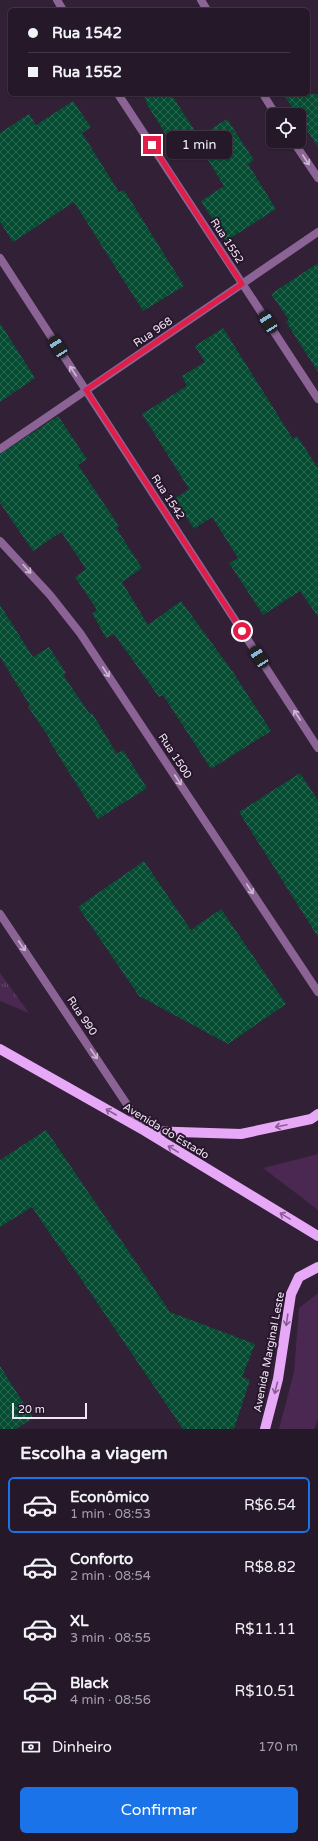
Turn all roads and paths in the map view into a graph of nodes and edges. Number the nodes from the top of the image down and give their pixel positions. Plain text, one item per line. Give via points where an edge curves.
1 (119, 96) edge
2 (264, 96) edge
3 (272, 108) edge
4 (299, 148) edge
5 (318, 178) edge
6 (318, 232) edge
7 (0, 258) edge
8 (242, 284) junction
9 (86, 390) junction
10 (318, 399) edge
11 (0, 449) edge
12 (0, 541) edge
13 (318, 748) edge
14 (0, 914) edge
15 (318, 992) edge
16 (0, 1049) edge
17 (318, 1114) edge
18 (145, 1131) junction
19 (318, 1236) edge
20 (318, 1266) edge
21 (265, 1429) edge

1 - 8 street, Rua 1552
2 - 3 street
4 -> 5 street
6 - 8 street, Rua 968
9 -> 7 street, Rua 1542
8 - 9 street, Rua 968
8 - 10 street, Rua 1552
9 - 11 street, Rua 968
13 -> 9 street, Rua 1542
12 -> 15 street, Rua 1500 via 50,595 80,633
14 -> 18 street, Rua 990
18 -> 16 main road, Avenida do Estado
17 -> 18 main road via 311,1119 241,1134
19 -> 18 main road, Avenida do Estado
20 -> 21 main road, Avenida Marginal Leste via 299,1277 291,1294 278,1379

